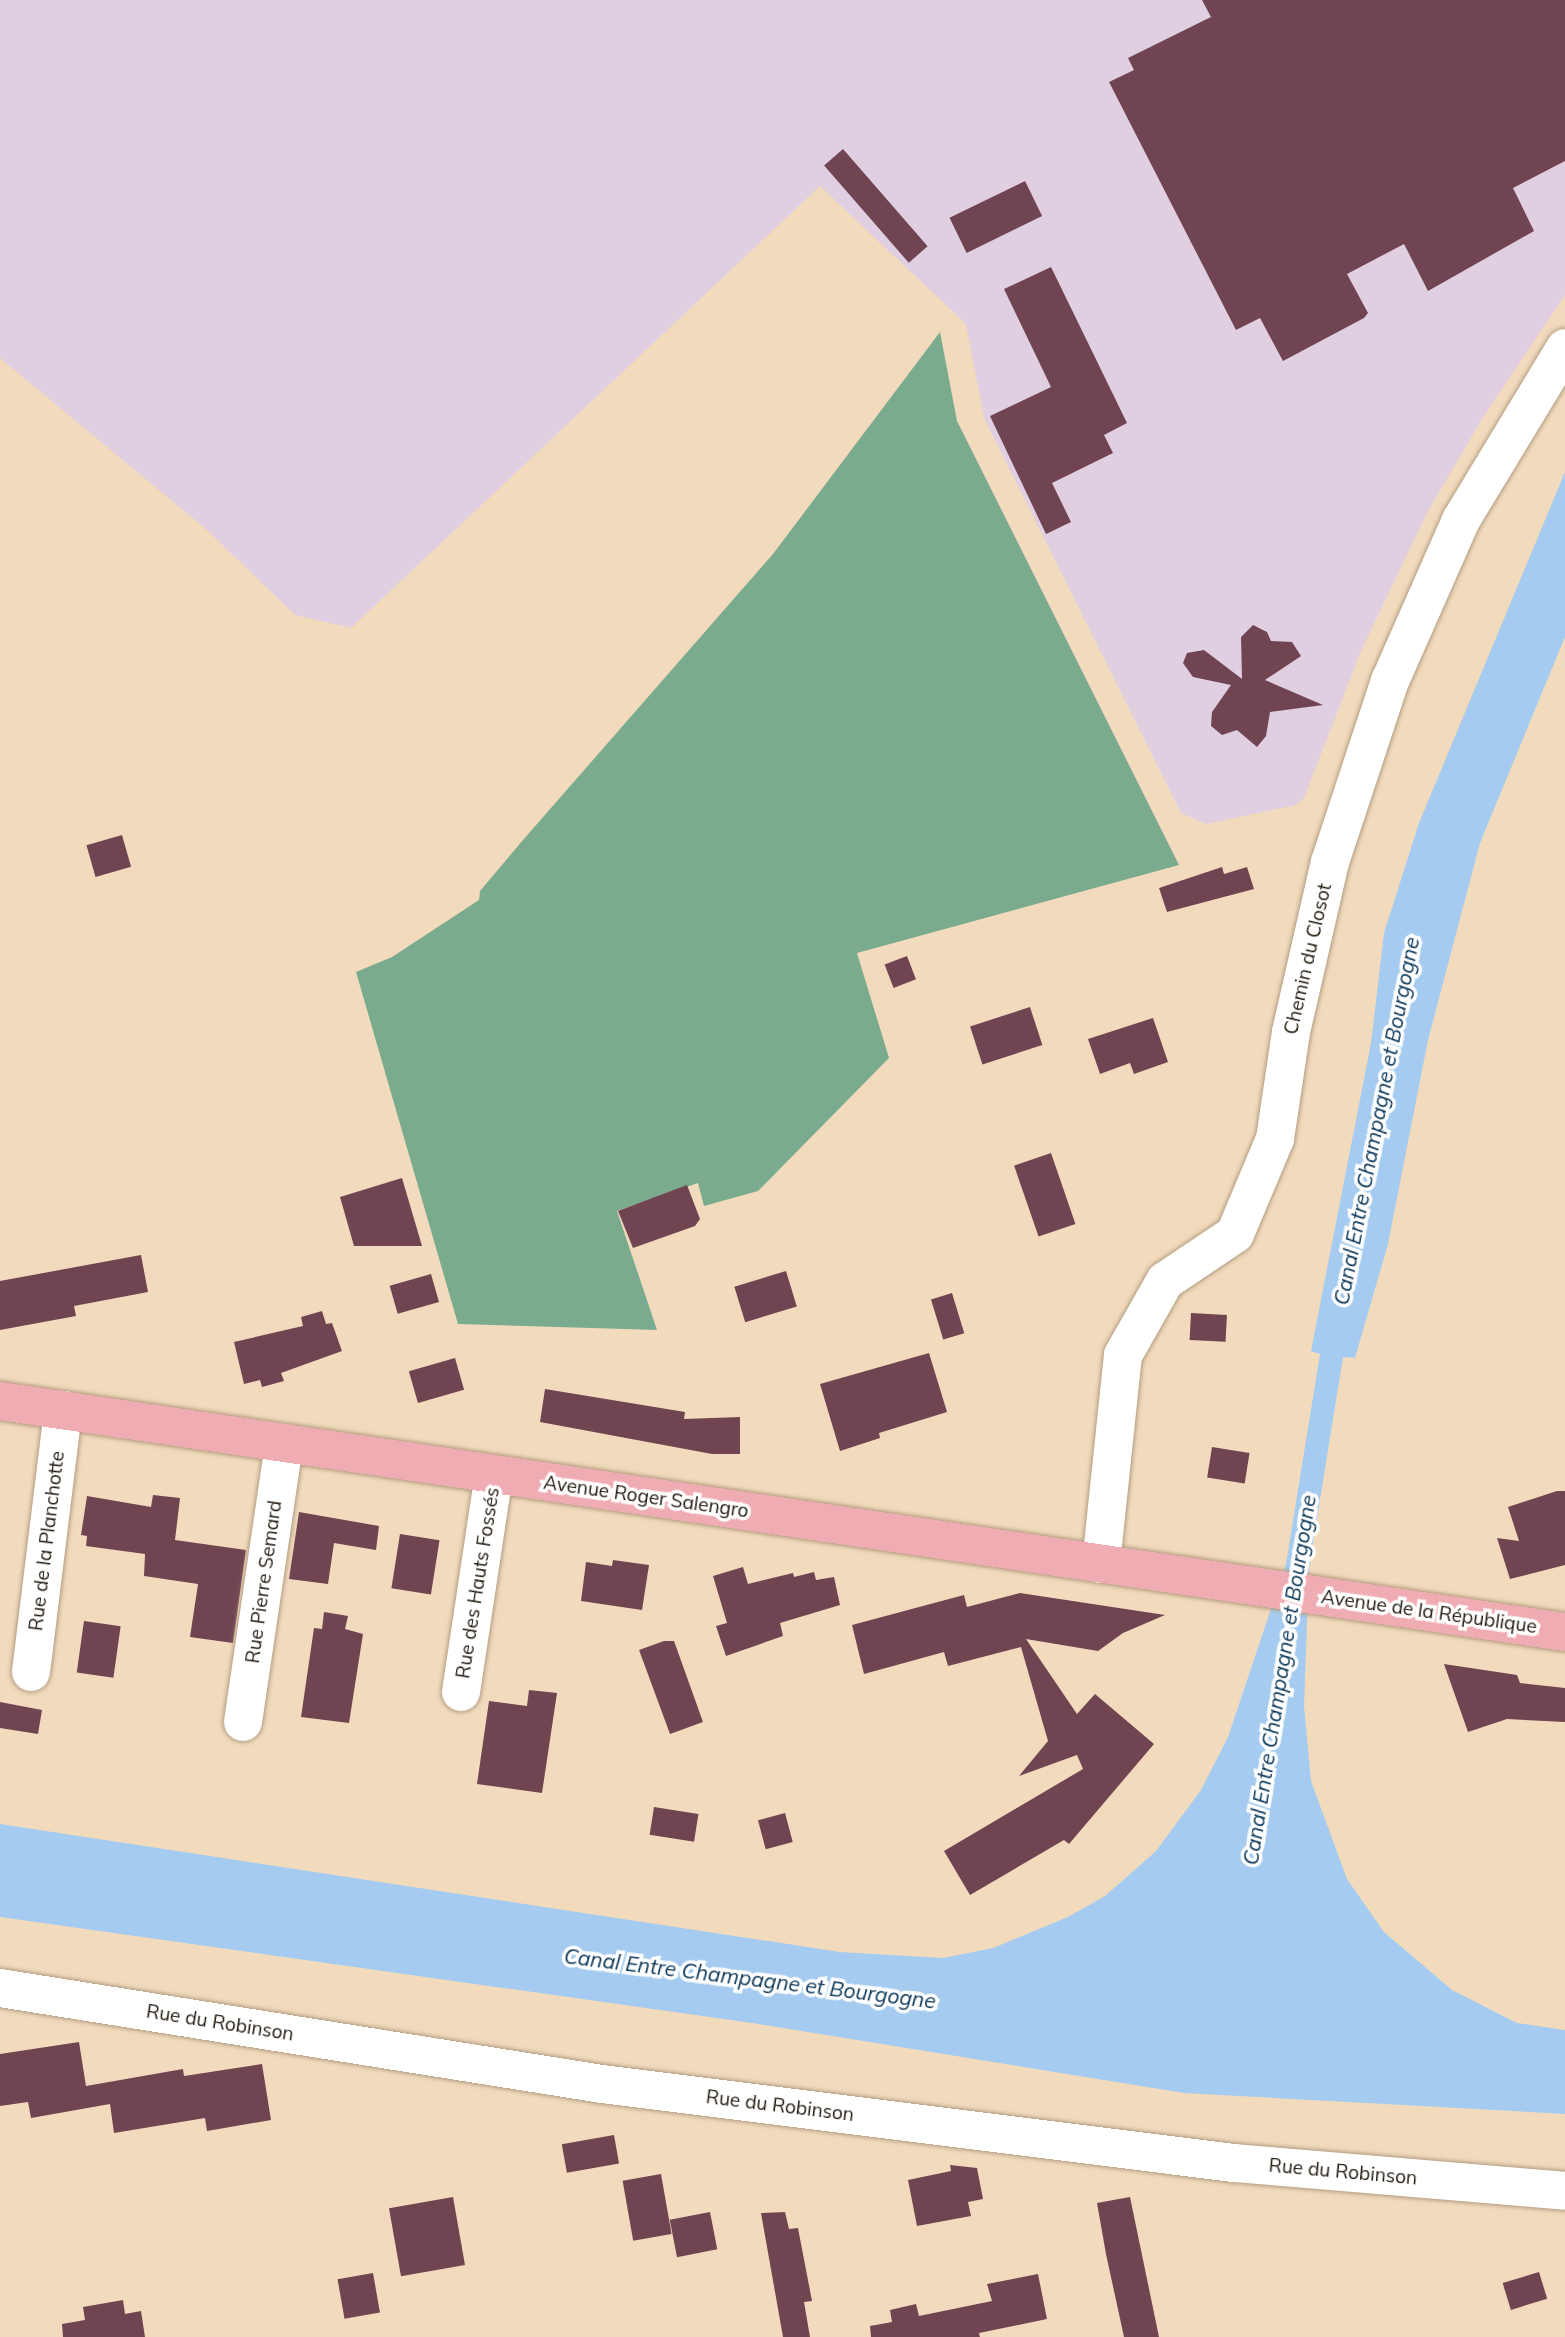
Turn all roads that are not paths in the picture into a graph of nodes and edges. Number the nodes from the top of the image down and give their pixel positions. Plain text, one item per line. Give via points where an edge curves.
1 (1565, 348) edge
2 (0, 1401) edge
3 (63, 1410) junction
4 (284, 1443) junction
5 (494, 1474) junction
6 (1101, 1564) junction
7 (1293, 1592) joint
8 (1565, 1632) edge
9 (31, 1672) dead end
10 (461, 1692) dead end
11 (243, 1722) dead end
12 (0, 1988) edge
13 (1565, 2191) edge

1 - 6 street, Chemin du Closot via 1461,520 1390,681 1330,862 1291,1032 1275,1139 1236,1234 1164,1280 1123,1355
2 - 3 main road, Avenue Roger Salengro
3 - 4 main road, Avenue Roger Salengro
3 - 9 street, Rue de la Planchotte
4 - 5 main road, Avenue Roger Salengro
4 - 11 street, Rue Pierre Semard
5 - 6 main road, Avenue Roger Salengro
5 - 10 street, Rue des Hauts Fossés
6 - 7 main road, Avenue Roger Salengro
7 - 8 main road, Avenue de la République
12 - 13 street, Rue du Robinson via 602,2084 1234,2163

